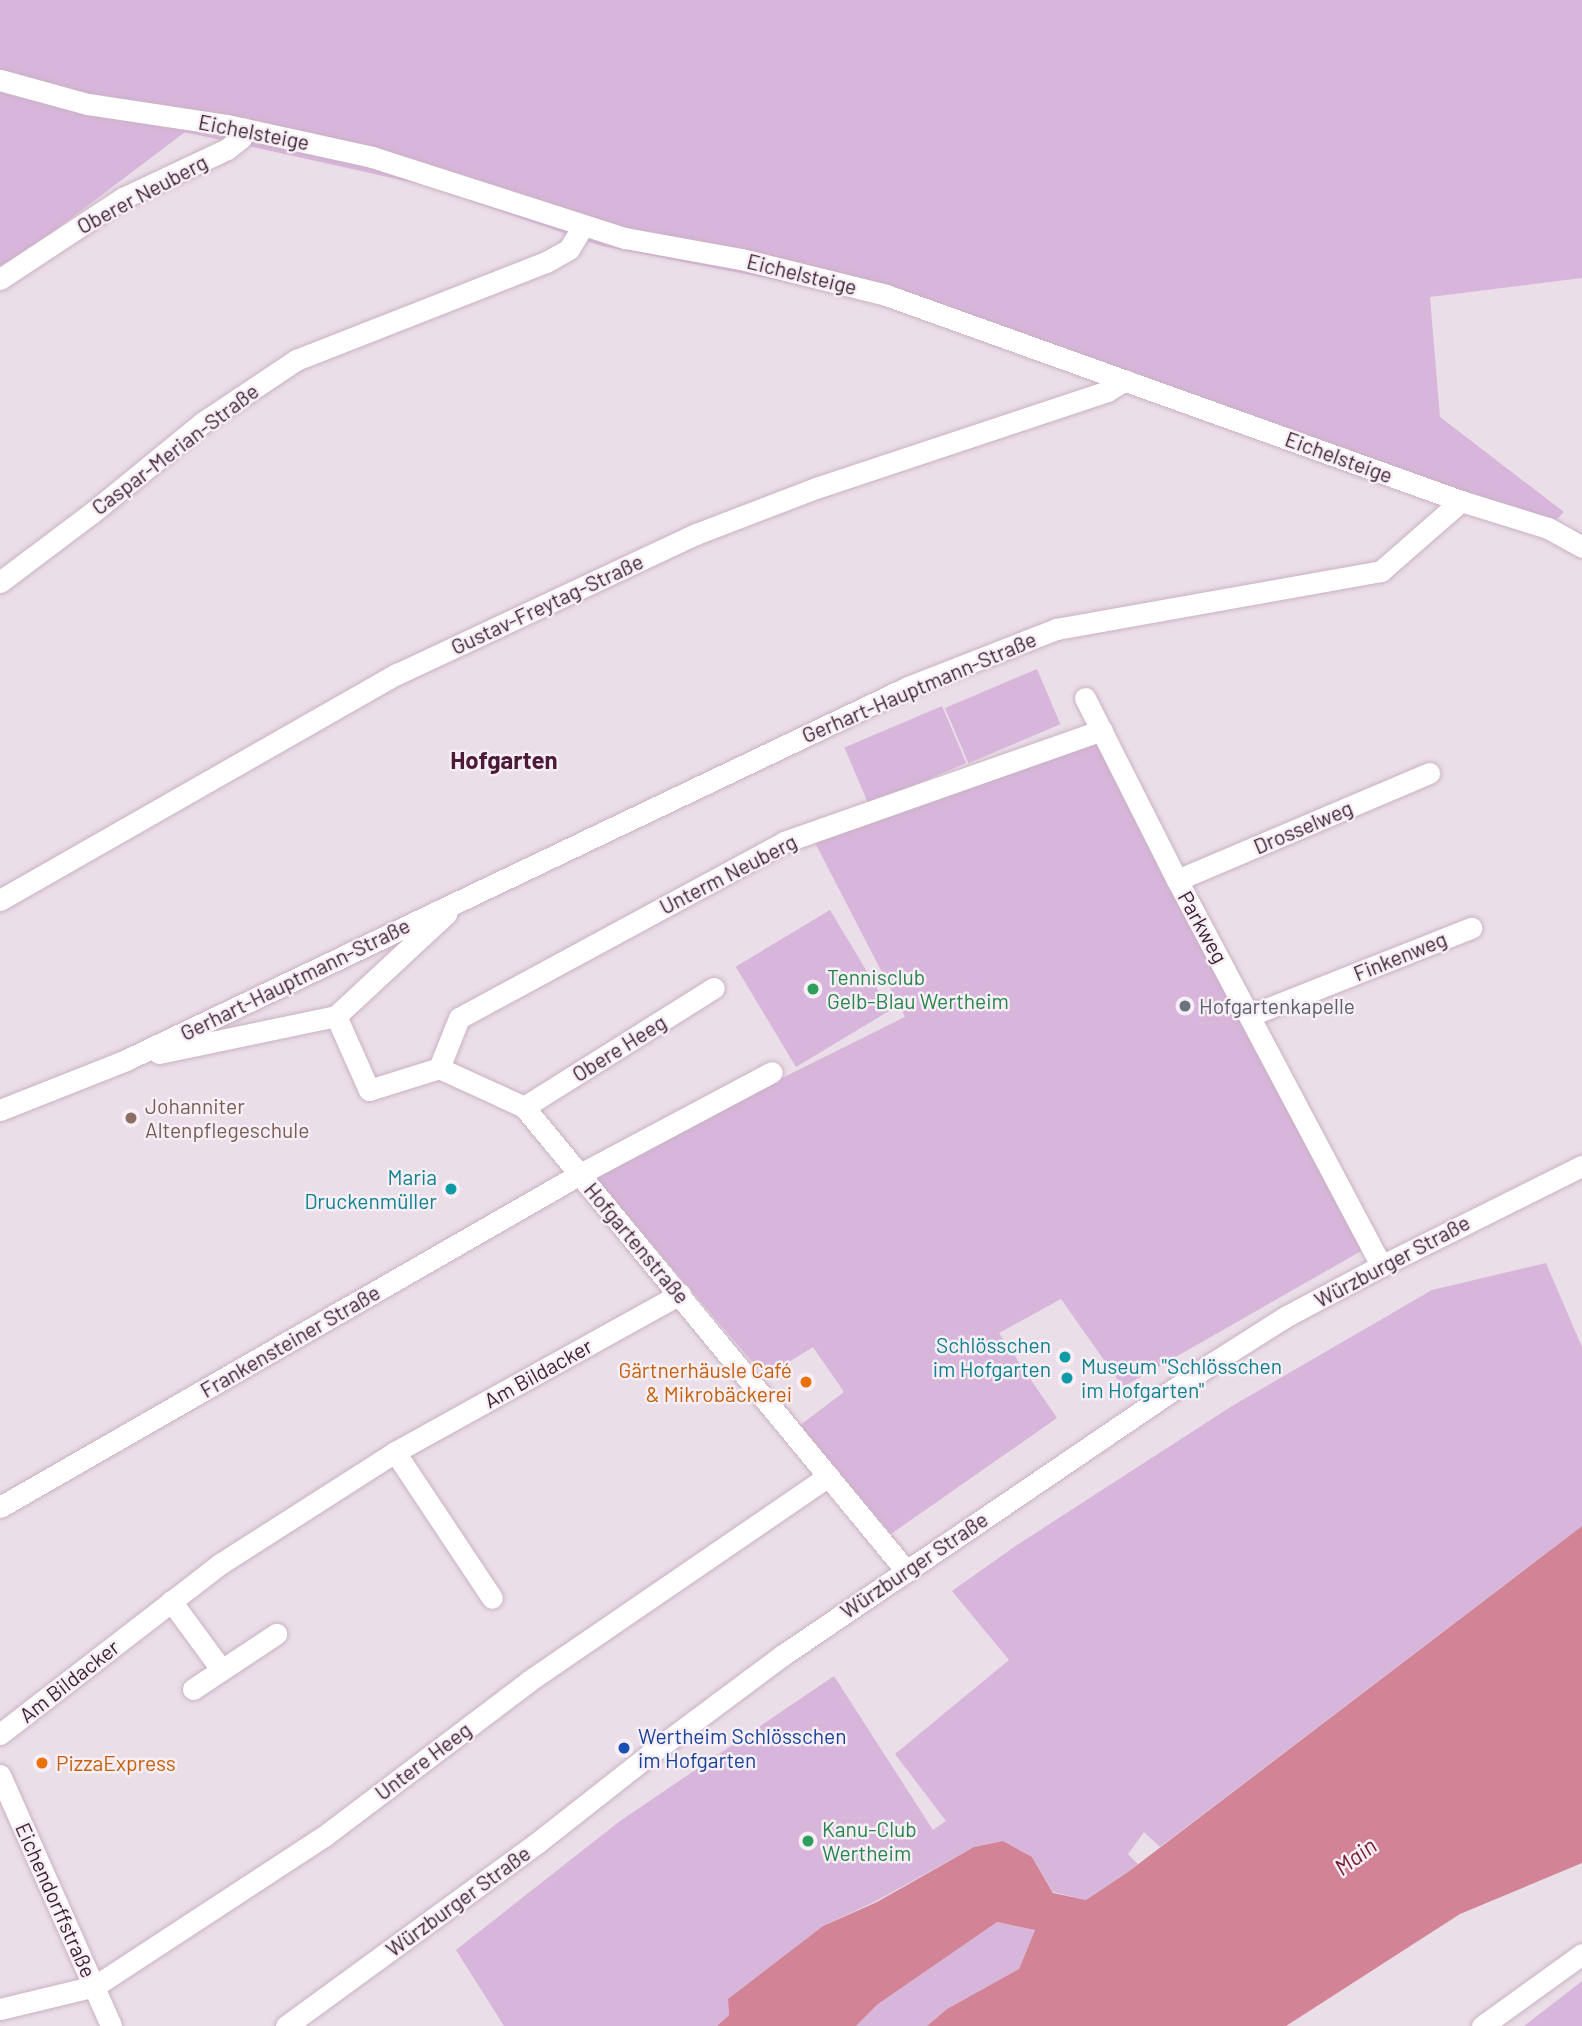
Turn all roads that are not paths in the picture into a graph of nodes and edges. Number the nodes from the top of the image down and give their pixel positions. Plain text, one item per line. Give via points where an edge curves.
1 (0, 80) edge
2 (244, 128) junction
3 (583, 226) junction
4 (0, 279) edge
5 (1125, 380) junction
6 (1461, 501) junction
7 (1582, 547) edge
8 (0, 582) edge
9 (1085, 698) dead end
10 (1102, 730) junction
11 (1429, 773) dead end
12 (1177, 880) junction
13 (464, 898) junction
14 (0, 900) edge
15 (1471, 928) dead end
16 (714, 988) dead end
17 (1251, 1015) junction
18 (336, 1016) junction
19 (126, 1060) junction
20 (439, 1068) junction
21 (772, 1072) dead end
22 (524, 1107) junction
23 (0, 1110) edge
24 (1582, 1166) edge
25 (580, 1174) junction
26 (1381, 1266) junction
27 (680, 1294) junction
28 (395, 1452) junction
29 (828, 1476) junction
30 (0, 1507) edge
31 (907, 1572) junction
32 (492, 1598) dead end
33 (171, 1601) junction
34 (276, 1634) dead end
35 (221, 1669) junction
36 (193, 1689) dead end
37 (0, 1734) edge
38 (0, 1775) edge
39 (1582, 1954) edge
40 (95, 1986) junction
41 (0, 2009) edge
42 (111, 2026) edge
43 (286, 2026) edge
44 (1482, 2026) edge

1 - 2 street, Eichelsteige via 88,104
2 - 3 street, Eichelsteige via 372,157
2 - 4 street, Oberer Neuberg via 241,138 227,149 123,198
3 - 5 street, Eichelsteige via 886,295
3 - 8 street, Caspar-Merian-Straße via 569,249 547,262 296,360 202,423
5 - 6 street, Eichelsteige
5 - 14 street, Gustav-Freytag-Straße via 1107,391 816,488 684,540 397,674
6 - 7 street, Eichelsteige via 1548,528
6 - 13 street, Gerhart-Hauptmann-Straße via 1381,571 1056,629 908,687
9 - 10 street, Parkweg
10 - 12 street, Parkweg
10 - 20 street, Unterm Neuberg via 785,842 458,1018
11 - 12 street, Drosselweg
12 - 17 street, Parkweg
13 - 18 street, Gerhart-Hauptmann-Straße
13 - 19 street, Gerhart-Hauptmann-Straße
15 - 17 street, Finkenweg
16 - 22 street, Obere Heeg
17 - 26 street, Parkweg
18 - 19 street, Gerhart-Hauptmann-Straße
18 - 20 street via 369,1090
19 - 23 street, Gerhart-Hauptmann-Straße
20 - 22 street, Hofgartenstraße
21 - 25 street
22 - 25 street, Hofgartenstraße
24 - 26 street, Würzburger Straße
25 - 27 street, Hofgartenstraße
25 - 30 street, Frankensteiner Straße
26 - 31 street, Würzburger Straße via 1285,1317 1211,1364
27 - 28 street, Am Bildacker
27 - 29 street, Hofgartenstraße
28 - 32 street
28 - 33 street, Am Bildacker via 220,1564
29 - 31 street, Hofgartenstraße
29 - 40 street, Untere Heeg via 529,1681 323,1837
31 - 43 street, Würzburger Straße via 751,1679
33 - 35 street
33 - 37 street, Am Bildacker
34 - 35 street
35 - 36 street
38 - 40 street, Eichendorffstraße
39 - 44 street
40 - 41 street, Untere Heeg
40 - 42 street, Eichendorffstraße

